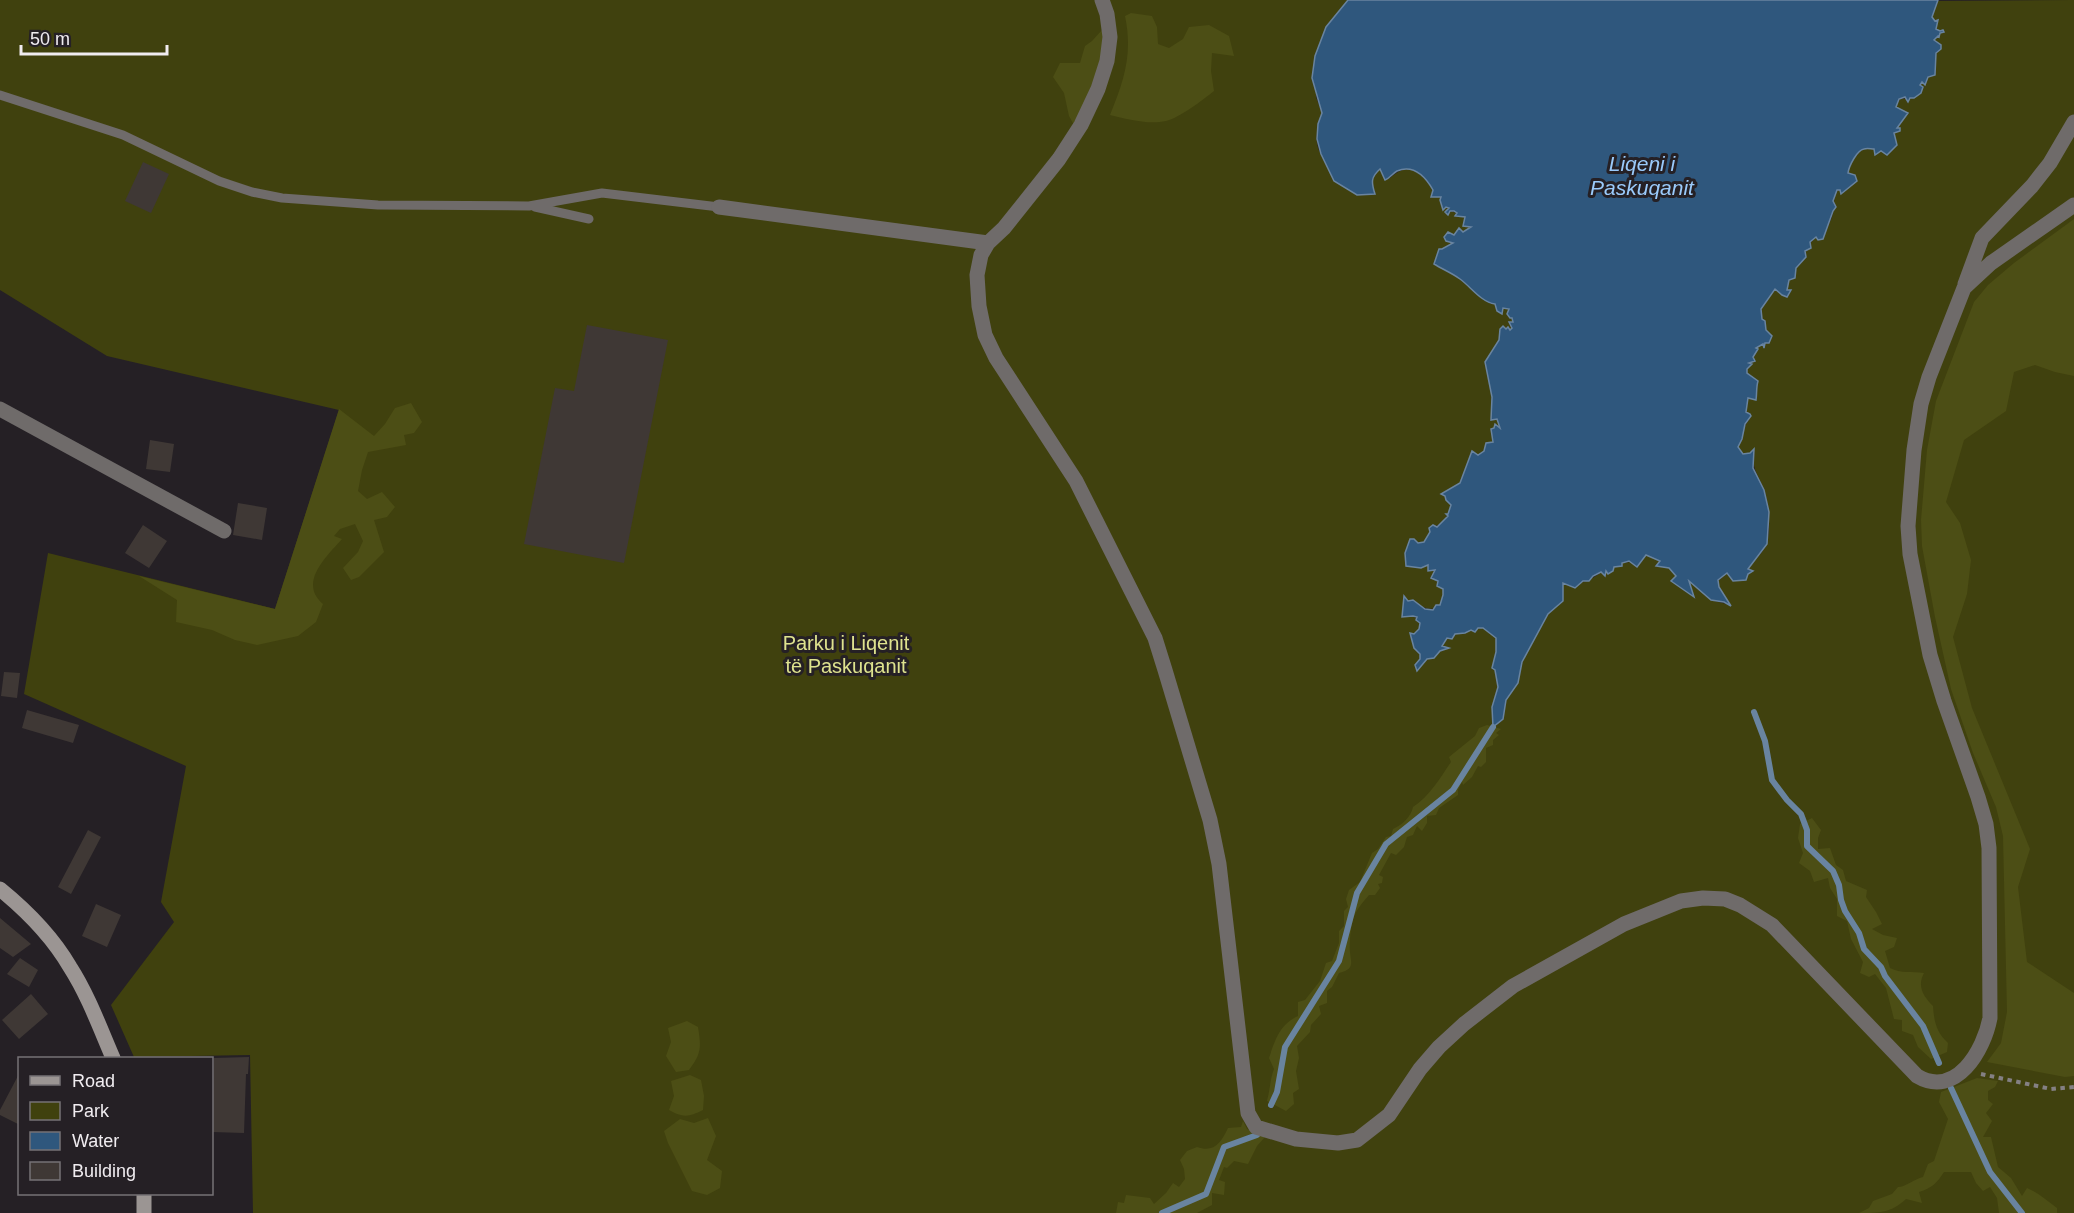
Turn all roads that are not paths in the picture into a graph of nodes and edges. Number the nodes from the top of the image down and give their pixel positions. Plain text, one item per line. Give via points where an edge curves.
1 (1102, 0) edge
2 (0, 95) edge
3 (2074, 122) edge
4 (2074, 205) edge
5 (529, 206) junction
6 (719, 207) joint
7 (589, 219) dead end
8 (988, 243) junction
9 (1964, 288) junction
10 (0, 409) edge
11 (225, 531) dead end
12 (0, 889) edge
13 (112, 1057) edge
14 (144, 1195) edge
15 (144, 1213) edge

1 - 8 street via 1110,37 1098,89 1059,159
2 - 5 lane via 123,135 219,181 252,192 282,198 378,204
3 - 9 street via 2032,186 1982,238
4 - 9 street via 1991,263
5 - 6 lane via 602,193
5 - 7 lane
6 - 8 street
8 - 9 street via 977,275 985,335 1013,388 1076,481 1155,638 1189,746 1220,864 1248,1113 1256,1127 1296,1139 1338,1143 1357,1140 1389,1115 1439,1047 1513,986 1624,924 1681,901 1725,899 1772,925 1925,1081 1945,1082 1979,1050 1990,1017 1986,824 1930,655 1908,526 1921,404
10 - 11 street
12 - 13 street via 49,936 70,967
14 - 15 street

